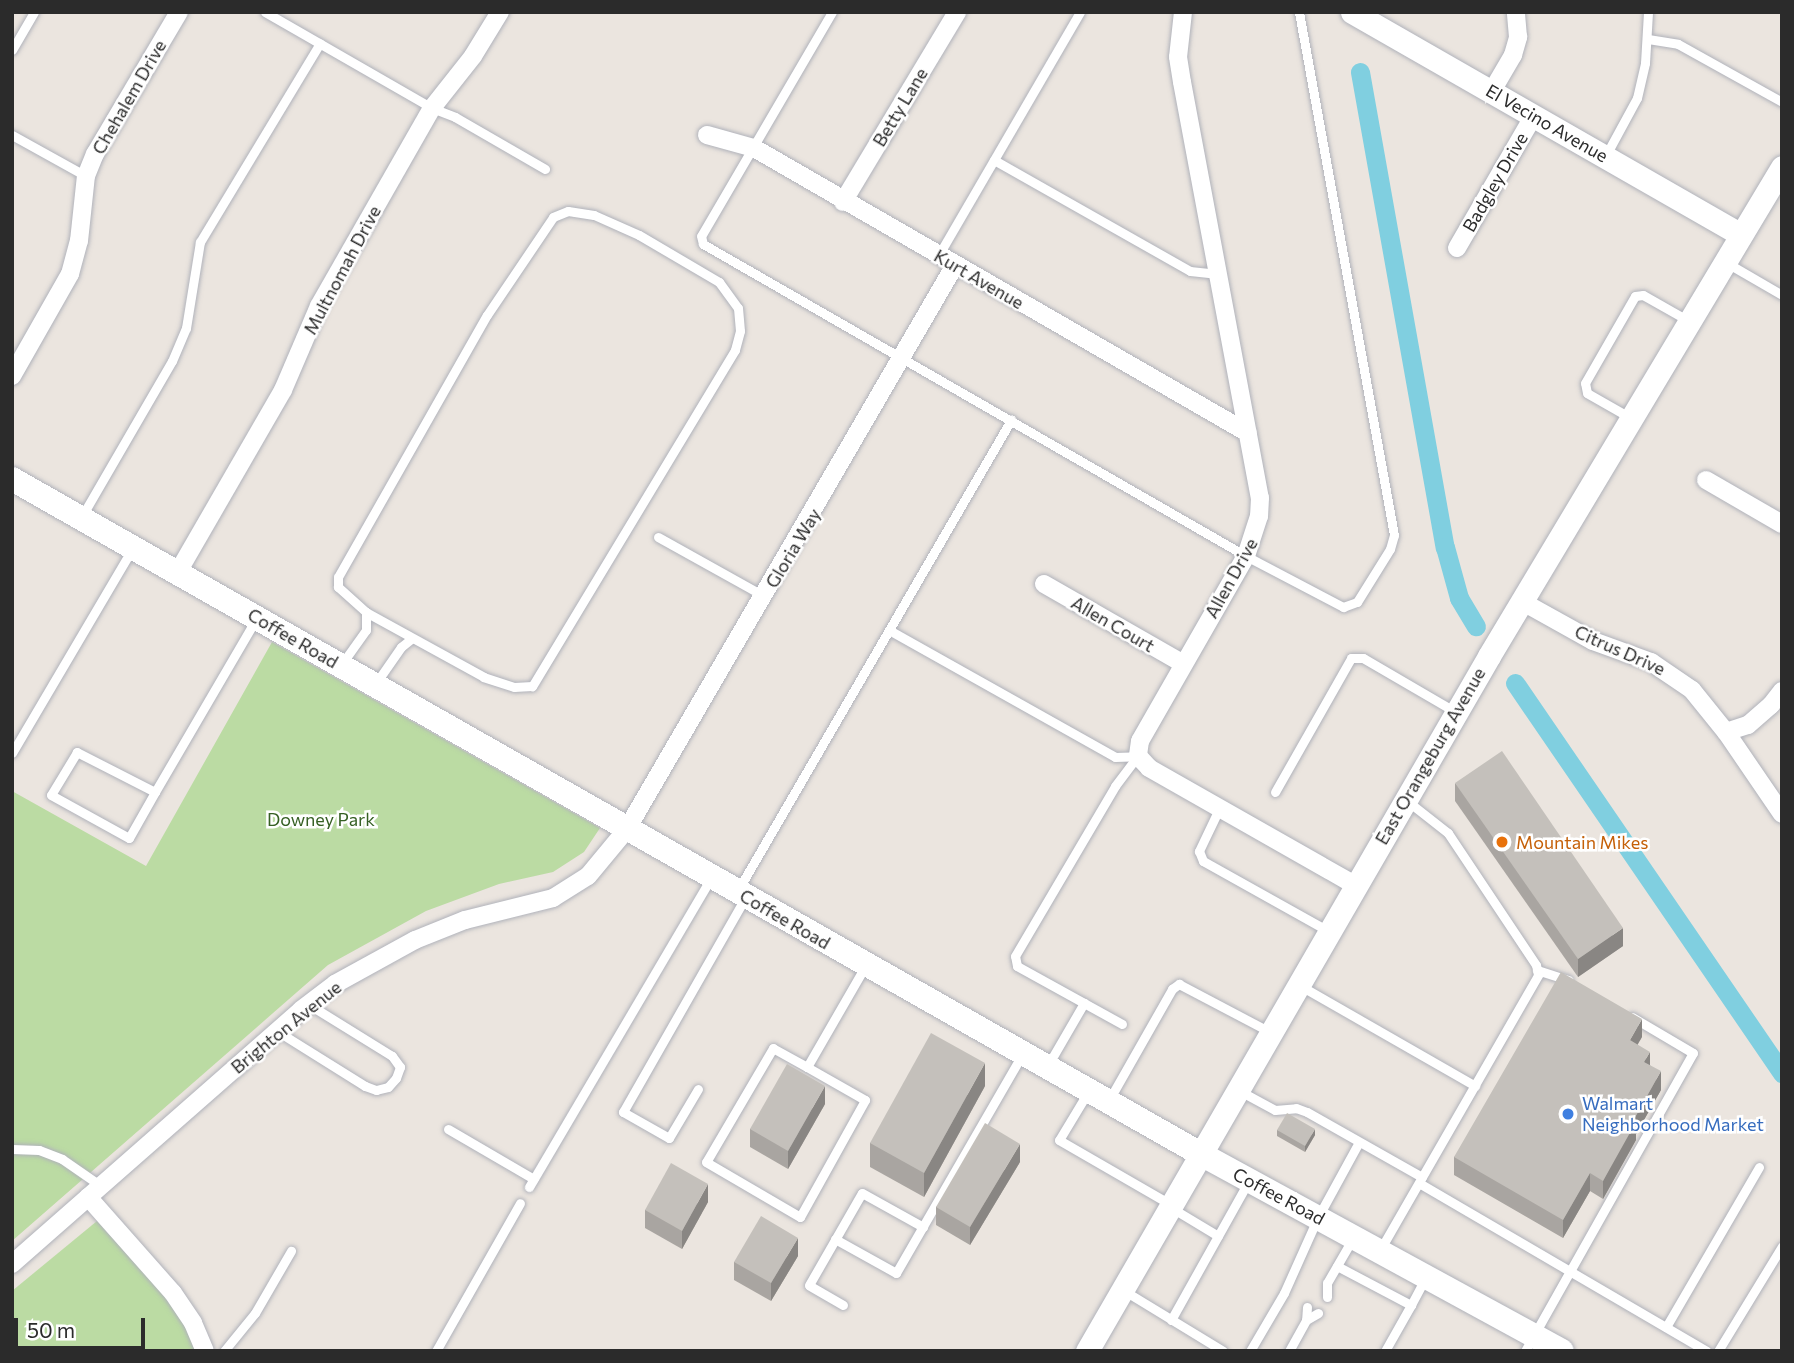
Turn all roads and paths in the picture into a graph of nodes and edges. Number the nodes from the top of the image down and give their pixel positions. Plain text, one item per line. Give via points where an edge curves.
1 (34, 12) edge
2 (179, 12) edge
3 (265, 12) edge
4 (832, 12) edge
5 (957, 12) edge
6 (1080, 12) edge
7 (1183, 12) edge
8 (1299, 12) edge
9 (1352, 12) edge
10 (1516, 12) edge
11 (1648, 12) edge
12 (493, 15) edge
13 (1648, 39) junction
14 (320, 43) junction
15 (12, 50) edge
16 (1492, 91) junction
17 (1782, 102) edge
18 (432, 108) junction
19 (1534, 115) junction
20 (12, 135) edge
21 (706, 135) dead end
22 (754, 148) junction
23 (1605, 157) junction
24 (994, 160) junction
25 (1782, 167) edge
26 (545, 169) dead end
27 (86, 176) junction
28 (843, 202) junction
29 (1741, 235) junction
30 (1457, 248) dead end
31 (938, 256) junction
32 (1726, 262) junction
33 (956, 265) junction
34 (1218, 274) junction
35 (1782, 295) edge
36 (1690, 322) junction
37 (903, 358) junction
38 (12, 376) edge
39 (1633, 419) junction
40 (1011, 421) junction
41 (1248, 433) junction
42 (12, 479) edge
43 (1706, 480) dead end
44 (81, 517) junction
45 (1782, 524) edge
46 (658, 537) dead end
47 (133, 547) junction
48 (1246, 556) junction
49 (178, 572) junction
50 (1044, 584) dead end
51 (764, 596) junction
52 (1521, 601) junction
53 (366, 612) junction
54 (257, 617) junction
55 (889, 630) junction
56 (412, 638) junction
57 (1182, 663) junction
58 (341, 665) junction
59 (375, 684) junction
60 (1782, 691) edge
61 (1456, 712) junction
62 (1726, 732) junction
63 (12, 753) edge
64 (1138, 756) junction
65 (155, 792) junction
66 (1275, 792) dead end
67 (1405, 799) junction
68 (1219, 809) junction
69 (1782, 814) edge
70 (627, 829) junction
71 (712, 877) junction
72 (1355, 885) junction
73 (741, 894) junction
74 (1328, 931) junction
75 (866, 965) junction
76 (1537, 970) junction
77 (1297, 984) junction
78 (1575, 984) edge
79 (1084, 1003) junction
80 (308, 1004) junction
81 (1622, 1012) edge
82 (1122, 1024) dead end
83 (276, 1031) junction
84 (1270, 1032) junction
85 (1023, 1054) junction
86 (807, 1067) junction
87 (1047, 1067) junction
88 (1475, 1086) junction
89 (698, 1089) dead end
90 (1236, 1089) junction
91 (1098, 1096) junction
92 (448, 1129) dead end
93 (1359, 1142) junction
94 (12, 1149) edge
95 (1199, 1153) junction
96 (1759, 1167) dead end
97 (1249, 1180) junction
98 (1421, 1180) junction
99 (95, 1192) junction
100 (520, 1203) dead end
101 (1169, 1205) junction
102 (1318, 1217) junction
103 (923, 1227) junction
104 (1218, 1236) junction
105 (1354, 1236) junction
106 (835, 1239) junction
107 (1782, 1246) edge
108 (1380, 1250) junction
109 (291, 1251) dead end
110 (12, 1264) edge
111 (1337, 1266) junction
112 (1570, 1271) junction
113 (1427, 1276) junction
114 (1326, 1283) junction
115 (1121, 1289) junction
116 (1316, 1291) dead end
117 (1327, 1297) dead end
118 (843, 1305) dead end
119 (1411, 1305) junction
120 (1307, 1307) dead end
121 (1318, 1313) dead end
122 (1171, 1320) junction
123 (1306, 1321) junction
124 (1666, 1327) junction
125 (1529, 1343) edge
126 (205, 1351) edge
127 (224, 1351) edge
128 (436, 1351) edge
129 (1087, 1351) edge
130 (1223, 1351) edge
131 (1250, 1351) edge
132 (1289, 1351) edge
133 (1385, 1351) edge
134 (1562, 1351) edge
135 (1707, 1351) edge
136 (1718, 1351) edge

1 - 15 lane
2 - 27 street, Chehalem Drive
3 - 14 lane
4 - 22 lane
5 - 28 street, Betty Lane
6 - 24 lane
7 - 34 street, Allen Drive via 1178,57
8 - 48 lane via 1394,535 1357,602 1343,607
9 - 16 street, El Vecino Avenue
10 - 16 street via 1518,37 1513,55
11 - 13 lane
12 - 18 street, Multnomah Drive via 473,56
13 - 17 lane via 1678,44
13 - 23 lane via 1637,98
14 - 18 lane
14 - 44 lane via 200,243 186,328 172,361
16 - 19 street, El Vecino Avenue
18 - 26 lane
18 - 49 street, Multnomah Drive via 319,306 283,390
19 - 23 street, El Vecino Avenue
19 - 30 street, Badgley Drive
20 - 27 lane
21 - 22 street, Kurt Avenue
22 - 28 street, Kurt Avenue
22 - 37 lane via 701,236 703,244
23 - 29 street, El Vecino Avenue
24 - 31 lane
24 - 34 lane via 1190,271
25 - 29 street, East Orangeburg Avenue
27 - 38 street, Chehalem Drive via 79,241 70,274
28 - 31 street, Kurt Avenue
29 - 32 street, East Orangeburg Avenue
31 - 33 street, Kurt Avenue
32 - 35 lane
32 - 36 street, East Orangeburg Avenue
33 - 37 street, Gloria Way
33 - 41 street, Kurt Avenue
34 - 41 street, Allen Drive
36 - 39 street, East Orangeburg Avenue
36 - 39 lane via 1643,295 1635,296 1585,383 1587,393
37 - 40 lane
37 - 51 street, Gloria Way
39 - 52 street, East Orangeburg Avenue
40 - 48 lane
40 - 55 lane
41 - 48 street, Allen Drive via 1259,507 1254,540
42 - 44 main road, Coffee Road
43 - 45 street
44 - 47 main road, Coffee Road
46 - 51 lane
47 - 49 main road, Coffee Road
47 - 63 lane
48 - 57 street, Allen Drive
49 - 54 main road, Coffee Road
50 - 57 street, Allen Court
51 - 70 street, Gloria Way
52 - 61 street, East Orangeburg Avenue
52 - 62 street, Citrus Drive via 1593,641 1672,674 1704,702
53 - 56 lane
53 - 56 lane via 338,587 345,560 487,315 552,218 568,211 594,215 639,235 719,282 738,307 740,331 734,350 532,685 514,687 484,677
53 - 58 lane via 366,630
54 - 58 main road, Coffee Road
54 - 65 lane
55 - 64 lane via 1115,757
55 - 73 lane
56 - 59 lane via 401,646
57 - 64 street, Allen Drive via 1140,741
58 - 59 main road, Coffee Road
59 - 70 main road, Coffee Road
60 - 62 street via 1748,725
61 - 66 lane via 1363,658 1351,658
61 - 67 street, East Orangeburg Avenue
62 - 69 street, Citrus Drive
64 - 68 street via 1149,768
64 - 79 lane via 1115,786 1015,956 1017,966
65 - 65 lane via 129,838 51,795 77,752
67 - 72 street, East Orangeburg Avenue
67 - 76 lane via 1448,833
68 - 72 street
68 - 74 lane via 1199,851 1203,860
70 - 71 main road, Coffee Road
70 - 80 street, Brighton Avenue via 588,876 553,898 485,914 415,940 366,965
71 - 73 main road, Coffee Road
71 - 92 lane via 532,1183
72 - 74 street, East Orangeburg Avenue
73 - 75 main road, Coffee Road
73 - 89 lane via 623,1112 669,1138
74 - 77 street, East Orangeburg Avenue
75 - 85 main road, Coffee Road
75 - 86 lane
76 - 78 lane
76 - 88 lane
77 - 84 street, East Orangeburg Avenue
77 - 88 lane
79 - 82 lane
79 - 87 lane
80 - 83 street, Brighton Avenue
80 - 83 lane via 392,1056 400,1067 397,1078 388,1087 376,1090 365,1086
81 - 112 lane via 1693,1053
83 - 99 street, Brighton Avenue
84 - 90 street, East Orangeburg Avenue
84 - 91 lane via 1179,984
85 - 87 main road, Coffee Road
85 - 103 lane
86 - 86 lane via 865,1100 800,1217 706,1162 773,1048
87 - 91 main road, Coffee Road
88 - 98 lane
90 - 93 lane via 1275,1110 1307,1112
90 - 95 street, East Orangeburg Avenue
91 - 95 main road, Coffee Road
91 - 101 lane via 1059,1140
93 - 98 lane
93 - 102 lane
94 - 99 lane via 39,1150 62,1159
95 - 97 main road, Coffee Road
95 - 101 street, East Orangeburg Avenue
96 - 124 lane
97 - 102 main road, Coffee Road
97 - 104 lane
98 - 108 lane
98 - 112 lane
99 - 110 street, Brighton Avenue
99 - 126 street via 173,1293
100 - 128 lane
101 - 104 lane
101 - 115 street, East Orangeburg Avenue
102 - 105 main road, Coffee Road
102 - 131 lane via 1284,1293
103 - 106 lane via 862,1193
103 - 106 lane via 897,1273
104 - 122 lane
105 - 108 main road, Coffee Road
105 - 111 lane
106 - 118 lane via 809,1285
107 - 136 lane
108 - 113 main road, Coffee Road
109 - 127 lane via 255,1313
111 - 114 lane
111 - 119 lane
112 - 124 lane
112 - 125 lane
113 - 119 lane
113 - 125 main road, Coffee Road
114 - 116 lane
114 - 117 lane
115 - 122 lane
115 - 129 street, East Orangeburg Avenue
119 - 133 lane
120 - 123 lane
121 - 123 lane
122 - 130 lane
123 - 132 lane
124 - 135 lane
125 - 134 main road, Coffee Road

